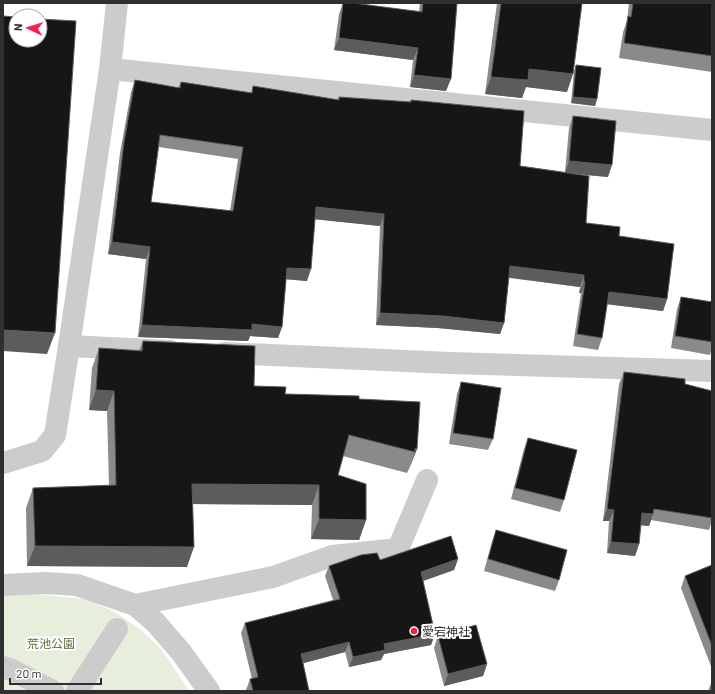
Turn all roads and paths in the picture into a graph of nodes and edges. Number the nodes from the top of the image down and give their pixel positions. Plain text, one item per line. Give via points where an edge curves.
1 (117, 3) edge
2 (110, 69) junction
3 (712, 130) edge
4 (69, 346) junction
5 (712, 371) edge
6 (3, 463) edge
7 (427, 480) dead end
8 (45, 583) junction
9 (3, 585) edge
10 (3, 599) edge
11 (136, 605) junction
12 (117, 629) dead end
13 (3, 667) edge
14 (53, 691) edge
15 (77, 691) edge
16 (209, 691) edge

1 - 2 street
2 - 3 street
2 - 4 street
4 - 5 street
4 - 6 street via 55,435 42,451
7 - 11 street via 398,549 332,556 274,577
8 - 9 street
8 - 10 street
8 - 11 street via 77,585
11 - 16 street via 181,652
12 - 15 street
13 - 14 street

